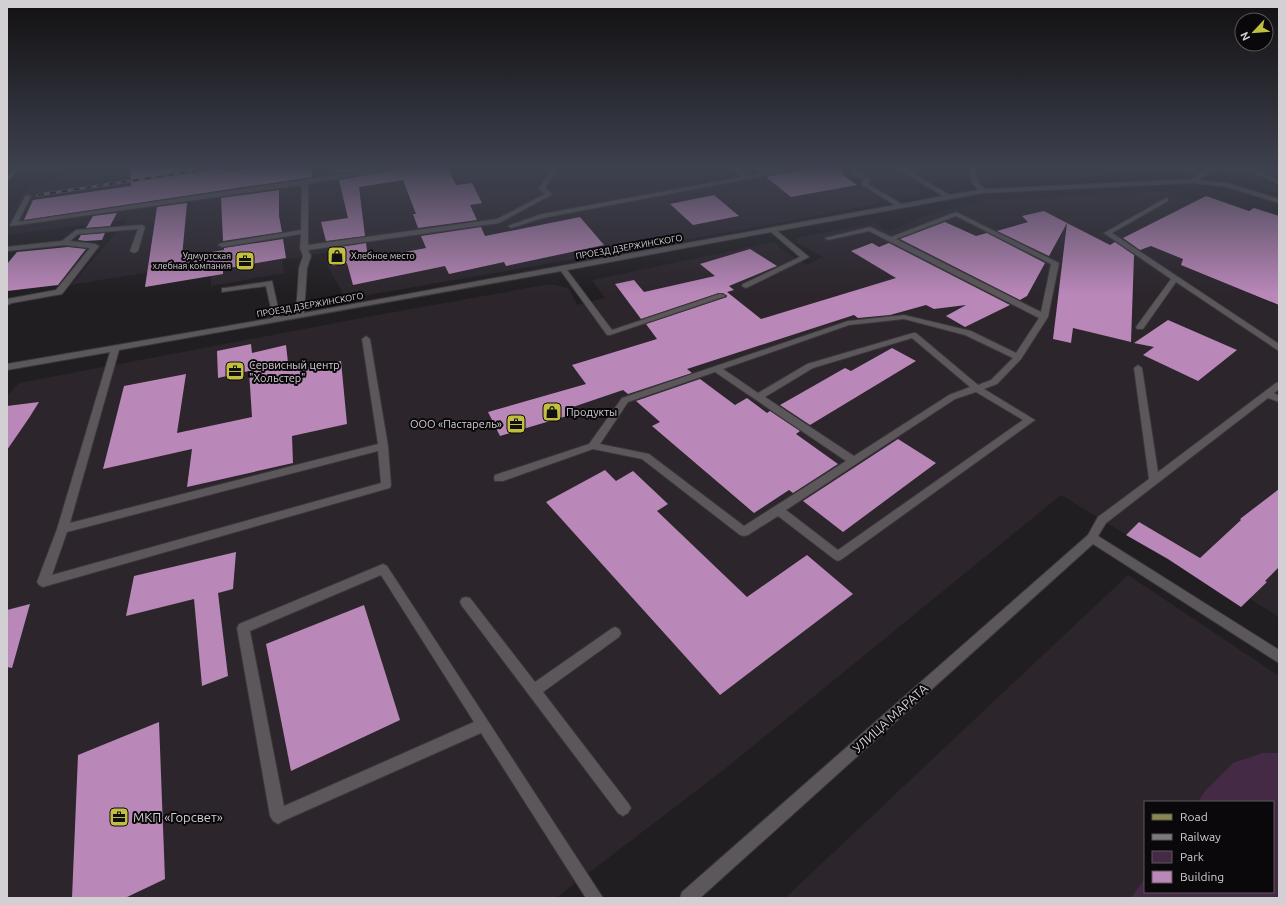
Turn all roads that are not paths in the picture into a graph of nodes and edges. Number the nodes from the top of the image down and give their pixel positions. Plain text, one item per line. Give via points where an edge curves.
1 (21, 209) edge
2 (123, 209) edge
3 (304, 209) edge
4 (521, 209) edge
5 (578, 209) edge
6 (883, 209) edge
7 (1149, 209) edge
8 (511, 226) dead end
9 (772, 230) junction
10 (304, 231) junction
11 (828, 238) dead end
12 (891, 240) junction
13 (64, 243) junction
14 (222, 244) dead end
15 (304, 248) junction
16 (7, 249) edge
17 (134, 251) dead end
18 (562, 268) junction
19 (1175, 278) junction
20 (746, 286) dead end
21 (225, 290) dead end
22 (722, 296) dead end
23 (7, 303) edge
24 (300, 316) junction
25 (1044, 317) junction
26 (277, 320) junction
27 (1140, 327) dead end
28 (366, 340) dead end
29 (115, 348) junction
30 (1279, 348) edge
31 (1018, 357) junction
32 (7, 367) edge
33 (1138, 368) dead end
34 (716, 369) junction
35 (1279, 384) edge
36 (976, 388) junction
37 (1267, 394) junction
38 (758, 397) junction
39 (1279, 400) edge
40 (383, 446) junction
41 (593, 446) junction
42 (854, 461) junction
43 (498, 478) dead end
44 (1154, 480) junction
45 (778, 510) junction
46 (63, 530) junction
47 (1092, 538) junction
48 (466, 602) dead end
49 (615, 633) dead end
50 (1279, 656) edge
51 (533, 691) junction
52 (484, 725) junction
53 (623, 808) dead end
54 (595, 898) edge
55 (688, 898) edge

1 - 2 street via 13,225
3 - 10 street
4 - 15 street via 499,221
5 - 8 street via 542,216
6 - 9 street, ПРОЕЗД ДЗЕРЖИНСКОГО
7 - 19 street via 1107,233
9 - 18 street, ПРОЕЗД ДЗЕРЖИНСКОГО
9 - 20 street via 805,257
10 - 14 street
10 - 15 street
11 - 12 street via 870,229
12 - 25 street
12 - 25 street via 956,214 1055,263
13 - 16 street
13 - 17 street via 76,232 142,227
13 - 23 street via 95,246 59,292
15 - 24 street via 307,256 303,268
18 - 22 street via 610,333
18 - 24 street, ПРОЕЗД ДЗЕРЖИНСКОГО
19 - 27 street
19 - 30 street
21 - 26 street via 269,283
24 - 26 street, ПРОЕЗД ДЗЕРЖИНСКОГО
25 - 31 street
26 - 29 street, ПРОЕЗД ДЗЕРЖИНСКОГО
28 - 40 street
29 - 32 street, ПРОЕЗД ДЗЕРЖИНСКОГО
29 - 46 street
31 - 34 street via 968,333 904,317 848,323
31 - 36 street via 994,382
33 - 44 street
34 - 38 street
34 - 41 street via 625,400
35 - 37 street, УЛИЦА МАРАТА
36 - 38 street via 913,335 810,366
36 - 42 street via 952,397
36 - 45 street via 1030,420 838,556
37 - 39 street
37 - 44 street, УЛИЦА МАРАТА
38 - 42 street
40 - 46 street
40 - 46 street via 386,485 43,582
41 - 43 street
41 - 45 street via 645,456 744,532
42 - 45 street
44 - 47 street, УЛИЦА МАРАТА via 1102,520
47 - 50 street
47 - 55 street, УЛИЦА МАРАТА
48 - 51 street
49 - 51 street
51 - 53 street
52 - 52 street via 383,569 244,628 278,816
52 - 54 street

